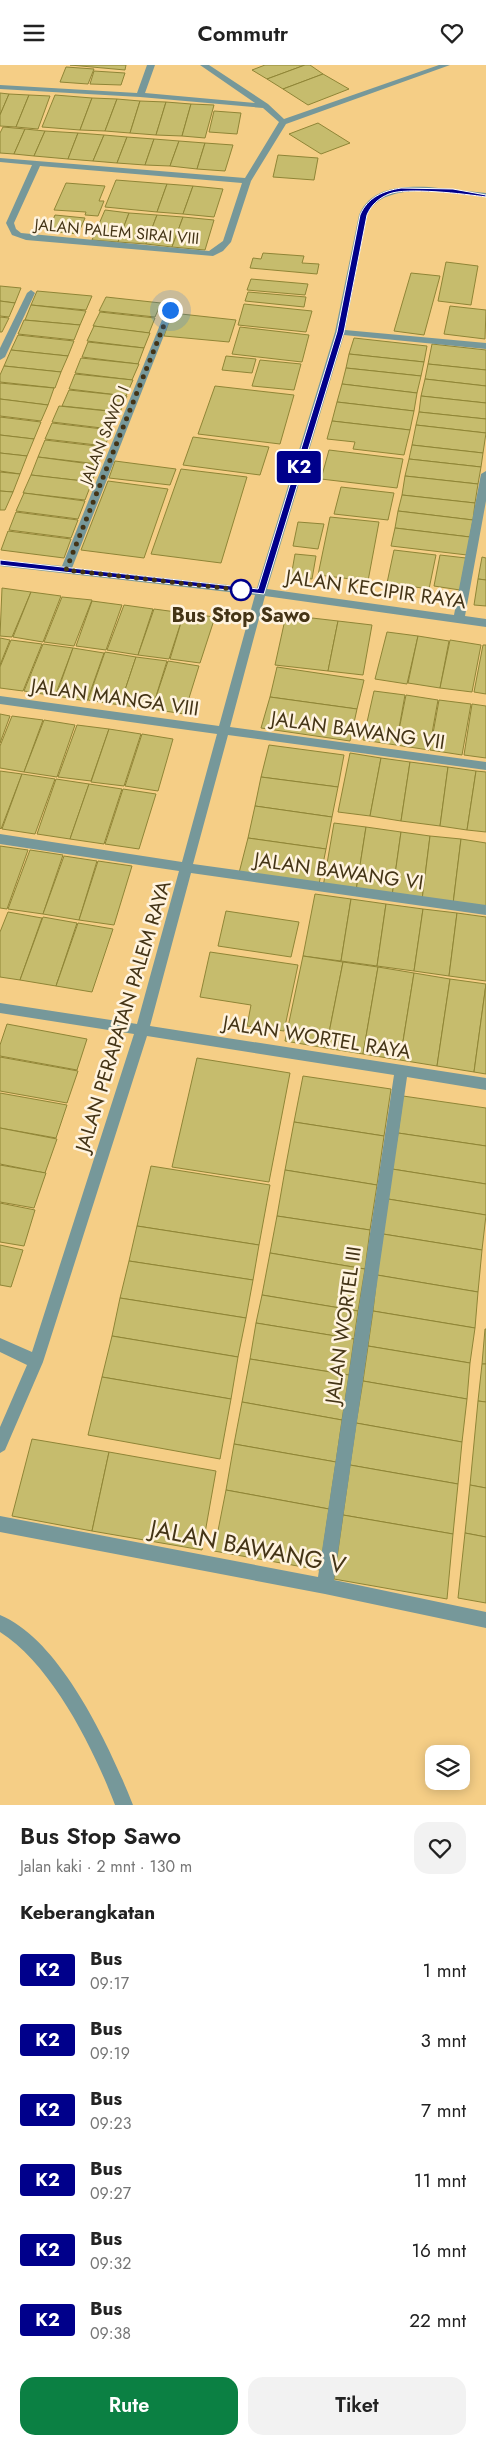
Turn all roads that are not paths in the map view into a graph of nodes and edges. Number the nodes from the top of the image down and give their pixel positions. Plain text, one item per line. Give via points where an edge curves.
1 (151, 65) edge
2 (204, 65) edge
3 (446, 65) edge
4 (0, 87) edge
5 (140, 95) junction
6 (265, 106) junction
7 (283, 122) junction
8 (0, 160) edge
9 (37, 163) junction
10 (247, 181) junction
11 (486, 195) edge
12 (31, 293) dead end
13 (170, 310) dead end
14 (340, 332) junction
15 (486, 346) edge
16 (0, 357) edge
17 (486, 474) edge
18 (0, 563) edge
19 (66, 570) junction
20 (261, 592) junction
21 (458, 619) junction
22 (486, 623) edge
23 (0, 700) edge
24 (225, 731) junction
25 (486, 766) edge
26 (0, 839) edge
27 (187, 868) junction
28 (486, 911) edge
29 (0, 1007) edge
30 (142, 1031) junction
31 (401, 1070) junction
32 (486, 1084) edge
33 (0, 1345) edge
34 (36, 1362) junction
35 (0, 1445) edge
36 (0, 1524) edge
37 (325, 1586) junction
38 (486, 1620) edge
39 (0, 1623) edge
40 (124, 1805) edge

1 - 5 street
2 - 6 street
3 - 7 street
4 - 5 street
5 - 6 street
6 - 7 street
7 - 10 street
8 - 9 street
9 - 10 street
9 - 10 street, JALAN PALEM SIRAI VIII via 10,223 16,234 181,252 210,253 227,242
11 - 14 street, JALAN PERAPATAN PALEM RAYA via 428,190 387,192 368,204 363,215
12 - 16 street
13 - 19 street, JALAN SAWO I
14 - 15 street
14 - 20 street, JALAN PERAPATAN PALEM RAYA
17 - 21 street
18 - 19 street, JALAN KECIPIR RAYA
19 - 20 street, JALAN KECIPIR RAYA
20 - 21 street, JALAN KECIPIR RAYA
20 - 24 street, JALAN PERAPATAN PALEM RAYA
21 - 22 street, JALAN KECIPIR RAYA
23 - 24 street, JALAN MANGA VIII
24 - 25 street, JALAN BAWANG VII
24 - 27 street, JALAN PERAPATAN PALEM RAYA
26 - 27 street, JALAN BAWANG VI
27 - 28 street, JALAN BAWANG VI
27 - 30 street, JALAN PERAPATAN PALEM RAYA
29 - 30 street, JALAN WORTEL RAYA
30 - 31 street, JALAN WORTEL RAYA
30 - 34 street, JALAN PERAPATAN PALEM RAYA
31 - 32 street, JALAN WORTEL RAYA
31 - 37 street, JALAN WORTEL III
33 - 34 street
34 - 35 street, JALAN PERAPATAN PALEM RAYA
36 - 37 street, JALAN BAWANG V
37 - 38 street, JALAN BAWANG V
39 - 40 street via 31,1645 63,1687 104,1757

